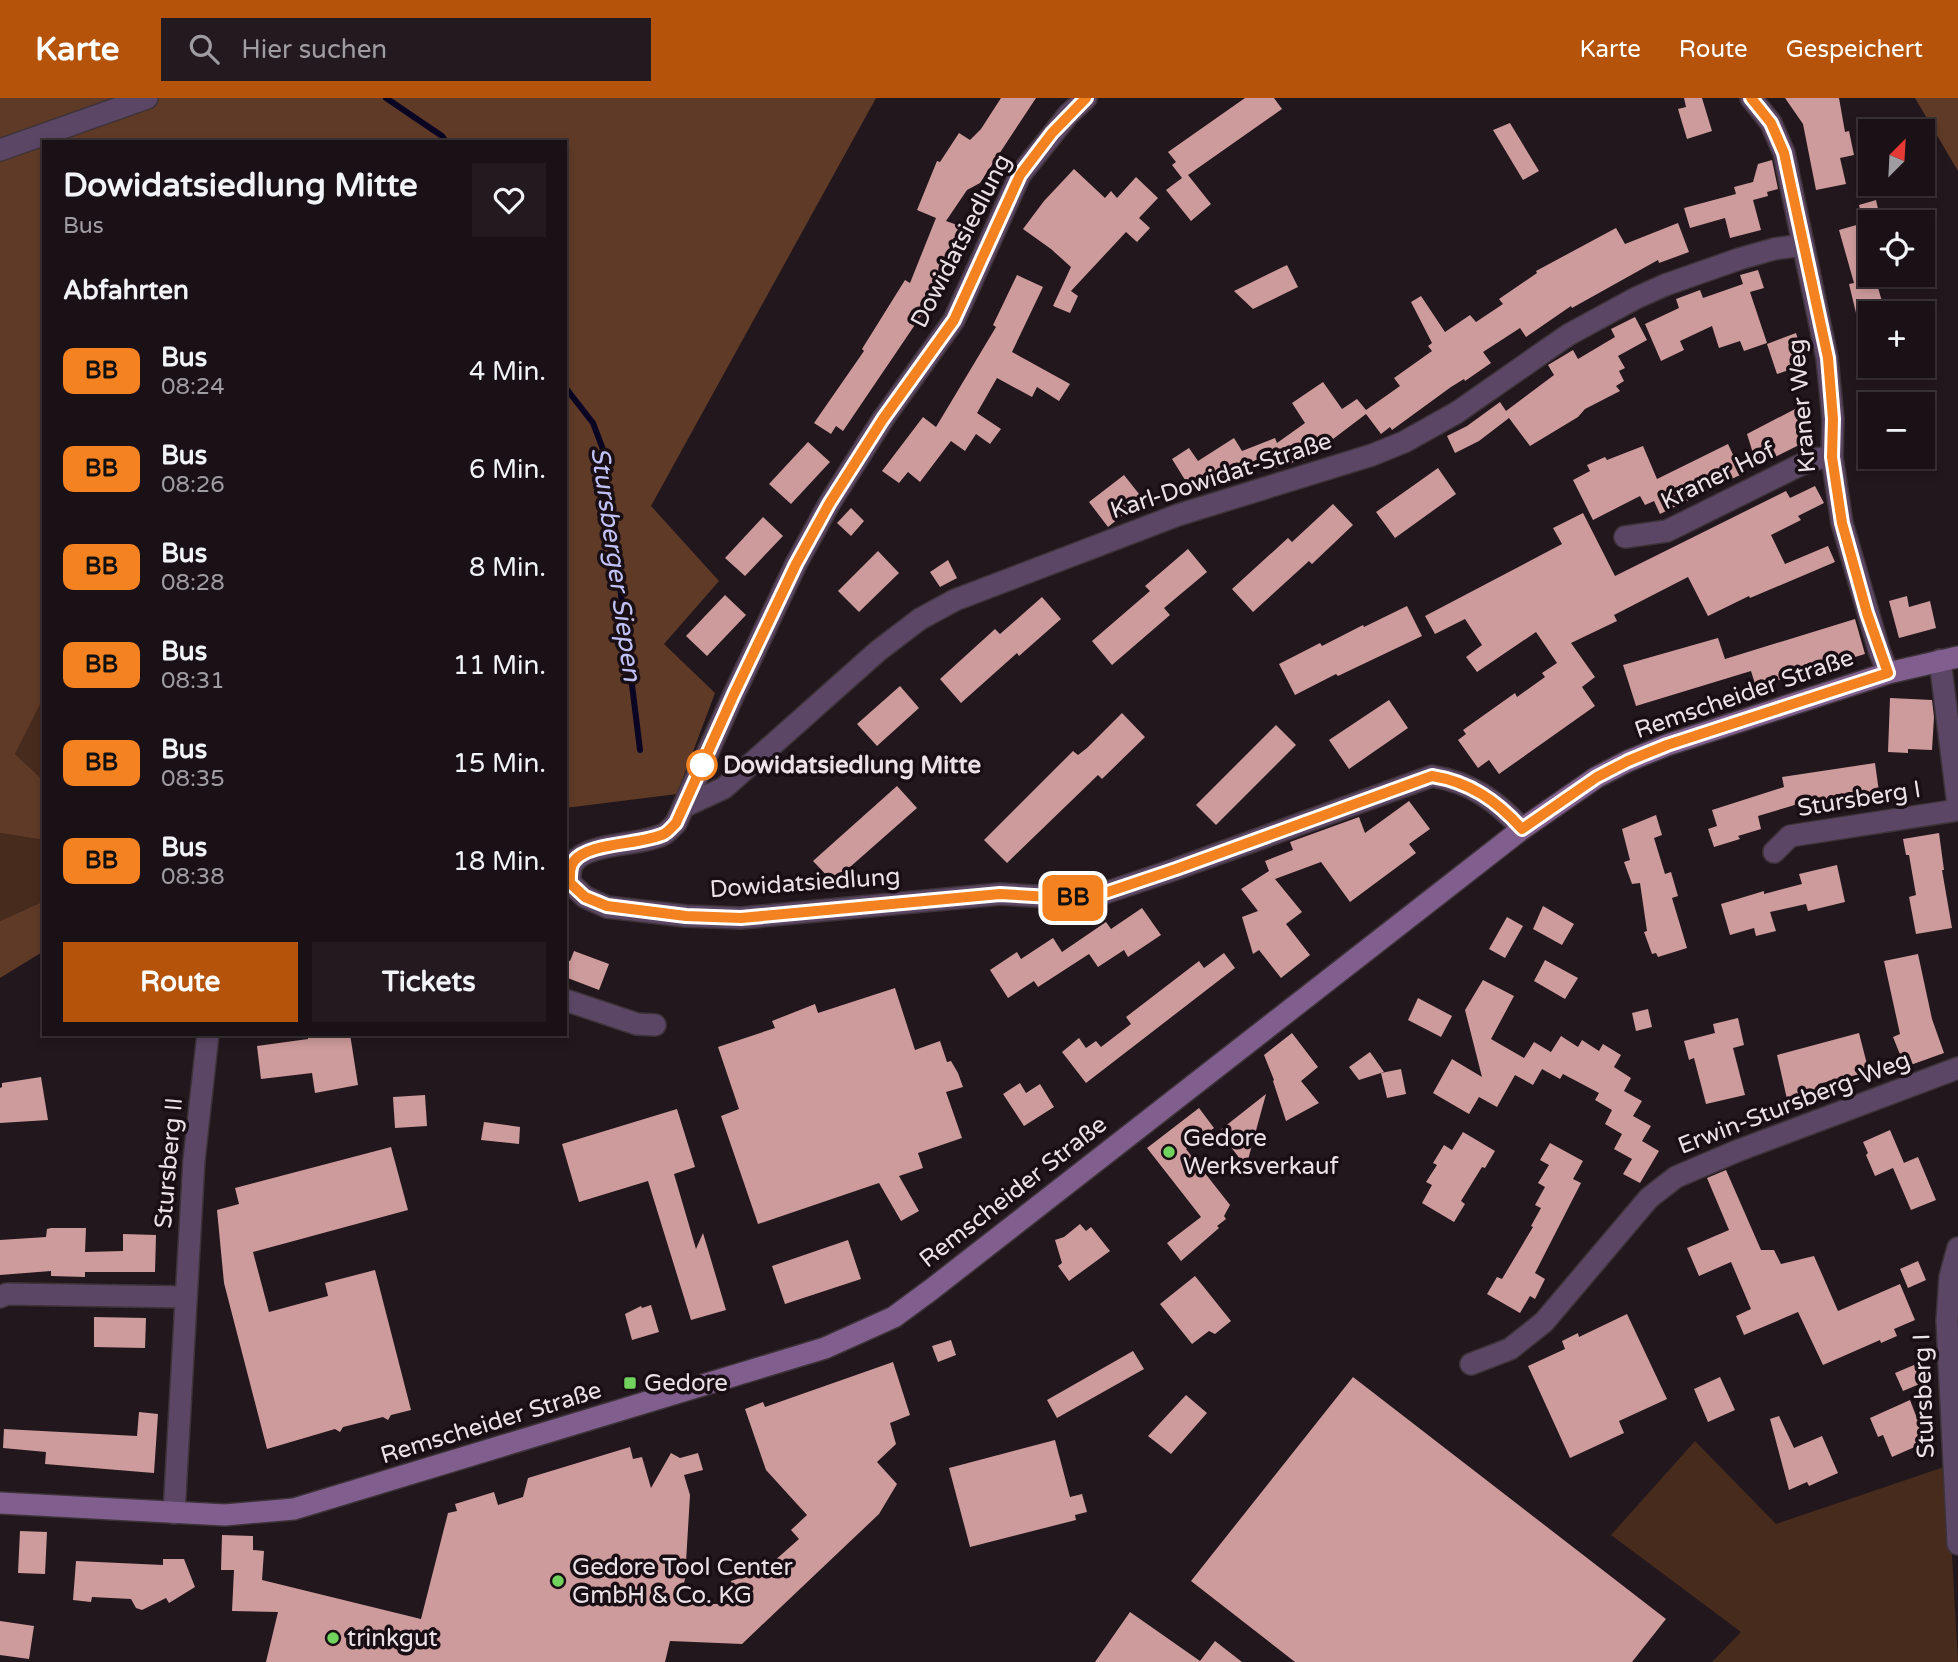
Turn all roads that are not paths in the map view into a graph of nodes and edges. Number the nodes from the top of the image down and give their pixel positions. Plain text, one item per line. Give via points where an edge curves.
1 (147, 98) edge
2 (1086, 98) edge
3 (1751, 98) edge
4 (0, 150) edge
5 (1802, 245) junction
6 (1832, 457) junction
7 (1625, 537) dead end
8 (1949, 658) edge
9 (1888, 673) junction
10 (685, 806) junction
11 (1958, 808) edge
12 (1522, 829) junction
13 (1774, 852) dead end
14 (568, 870) edge
15 (567, 1001) edge
16 (655, 1025) dead end
17 (208, 1036) edge
18 (1958, 1068) edge
19 (1958, 1248) edge
20 (0, 1297) edge
21 (186, 1297) junction
22 (1471, 1364) dead end
23 (0, 1503) edge
24 (174, 1513) junction
25 (1958, 1544) edge

1 - 4 street
2 - 10 street, Dowidatsiedlung via 1020,175 954,320 829,504 734,694
3 - 5 street, Kraner Weg via 1771,123 1784,153
5 - 6 street, Kraner Weg via 1828,358
5 - 10 street, Karl-Dowidat-Straße via 1739,259 1636,298 1568,335 1456,413 1404,442 1178,515 955,600 878,651 724,788
6 - 7 street, Kraner Hof via 1798,466 1667,531
6 - 9 street, Kraner Weg via 1842,523
8 - 9 main road, Remscheider Straße
8 - 11 street, Stursberg I
9 - 12 main road, Remscheider Straße via 1628,761
10 - 14 street, Dowidatsiedlung via 665,834 587,852
11 - 13 street, Stursberg I via 1790,836
12 - 14 street, Dowidatsiedlung via 1483,794 1432,776 1087,899 1000,894 741,918 686,916 607,906 585,897 570,883
12 - 24 main road, Remscheider Straße via 894,1317 825,1348 324,1501 256,1513
15 - 16 street via 637,1024
17 - 21 street, Stursberg II
18 - 22 street, Erwin-Stursberg-Weg via 1676,1177 1649,1198 1544,1322 1510,1349
19 - 25 street, Stursberg I via 1950,1277 1947,1321
20 - 21 street
21 - 24 street, Stursberg II
23 - 24 main road, Remscheider Straße

